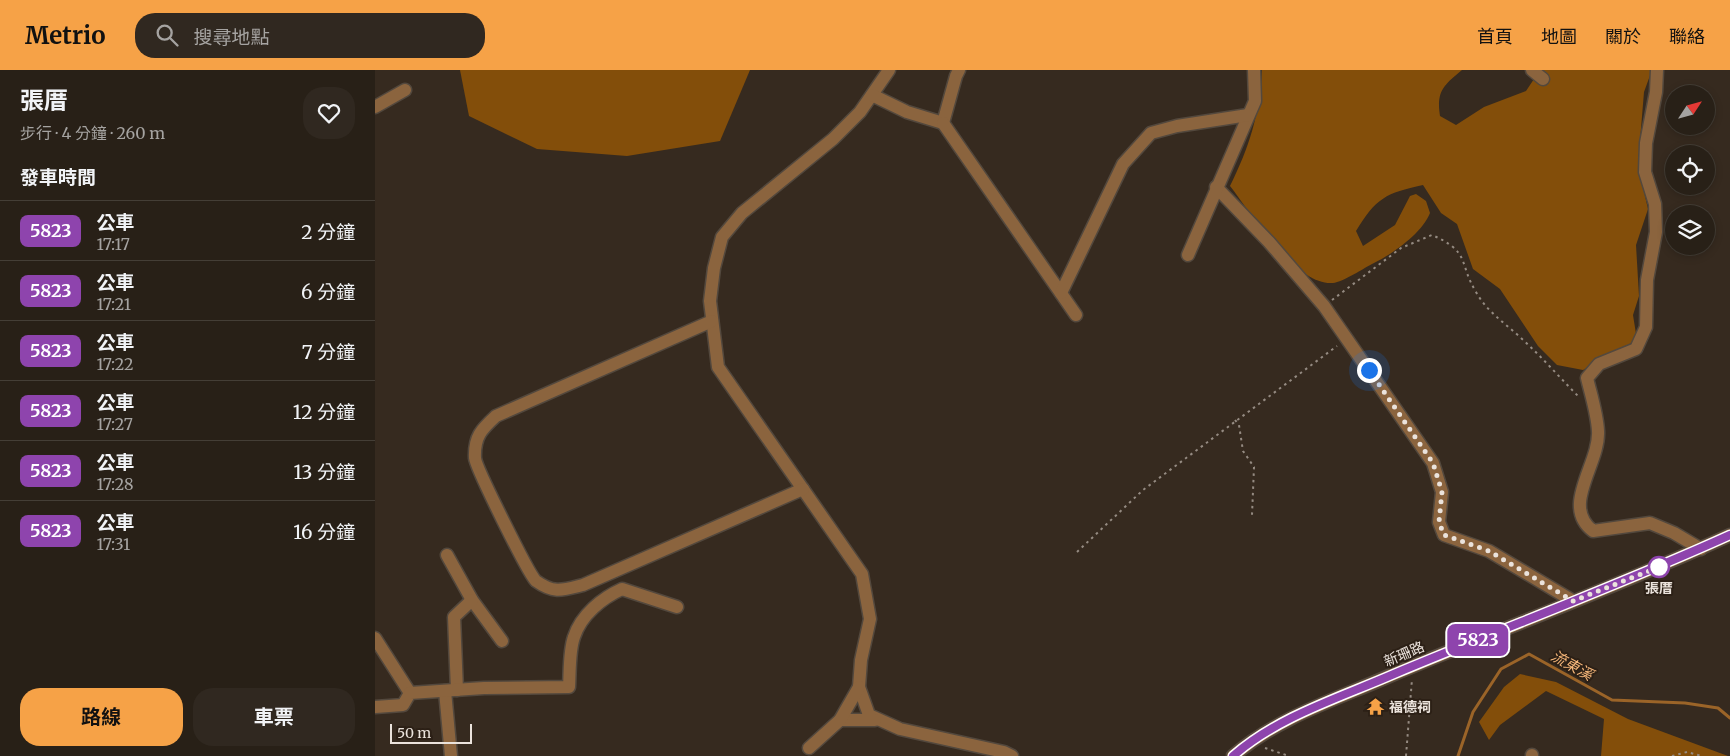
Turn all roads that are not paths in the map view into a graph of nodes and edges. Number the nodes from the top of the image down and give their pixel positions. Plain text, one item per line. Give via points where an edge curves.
1 (889, 70) edge
2 (959, 70) edge
3 (1254, 70) edge
4 (1532, 70) edge
5 (1657, 70) edge
6 (1543, 79) dead end
7 (405, 90) dead end
8 (872, 95) junction
9 (375, 107) edge
10 (1247, 115) junction
11 (943, 123) junction
12 (1216, 187) junction
13 (1188, 255) dead end
14 (1061, 293) junction
15 (1076, 315) dead end
16 (712, 321) junction
17 (803, 489) junction
18 (1730, 535) edge
19 (1701, 549) junction
20 (447, 555) dead end
21 (472, 600) junction
22 (1573, 601) junction
23 (677, 606) dead end
24 (376, 641) edge
25 (502, 642) dead end
26 (859, 687) junction
27 (451, 691) junction
28 (410, 693) junction
29 (375, 707) edge
30 (840, 720) junction
31 (875, 720) junction
32 (809, 748) dead end
33 (1234, 755) edge
34 (451, 756) edge
35 (1012, 756) edge

1 - 8 street
2 - 11 street
3 - 10 street via 1255,101
4 - 6 street
5 - 19 street via 1645,162 1655,204 1656,232 1647,280 1646,327 1636,349 1599,364 1587,378 1598,432 1597,446 1578,509 1585,525 1593,531 1650,523
7 - 9 street
8 - 11 street via 907,112
8 - 16 street via 833,139 742,213 722,237 710,301
10 - 12 street
10 - 14 street via 1151,132 1123,164
11 - 14 street
12 - 13 street
12 - 22 street via 1325,306 1433,463 1442,492 1439,522 1444,535 1489,551
14 - 15 street
16 - 17 street via 718,367
16 - 17 street via 496,416 479,432 475,459 535,580 557,591 583,585
17 - 26 street via 862,574 870,619
18 - 19 street, 新珊路
19 - 22 street, 新珊路
20 - 21 street
21 - 25 street
21 - 27 street via 454,617
22 - 33 street, 新珊路 via 1274,725
23 - 27 street via 622,589 610,595 585,616 573,637 569,687
24 - 28 street
26 - 30 street
26 - 31 street via 869,715
27 - 28 street
27 - 34 street
28 - 29 street via 403,705
30 - 31 street
30 - 32 street
31 - 35 street

